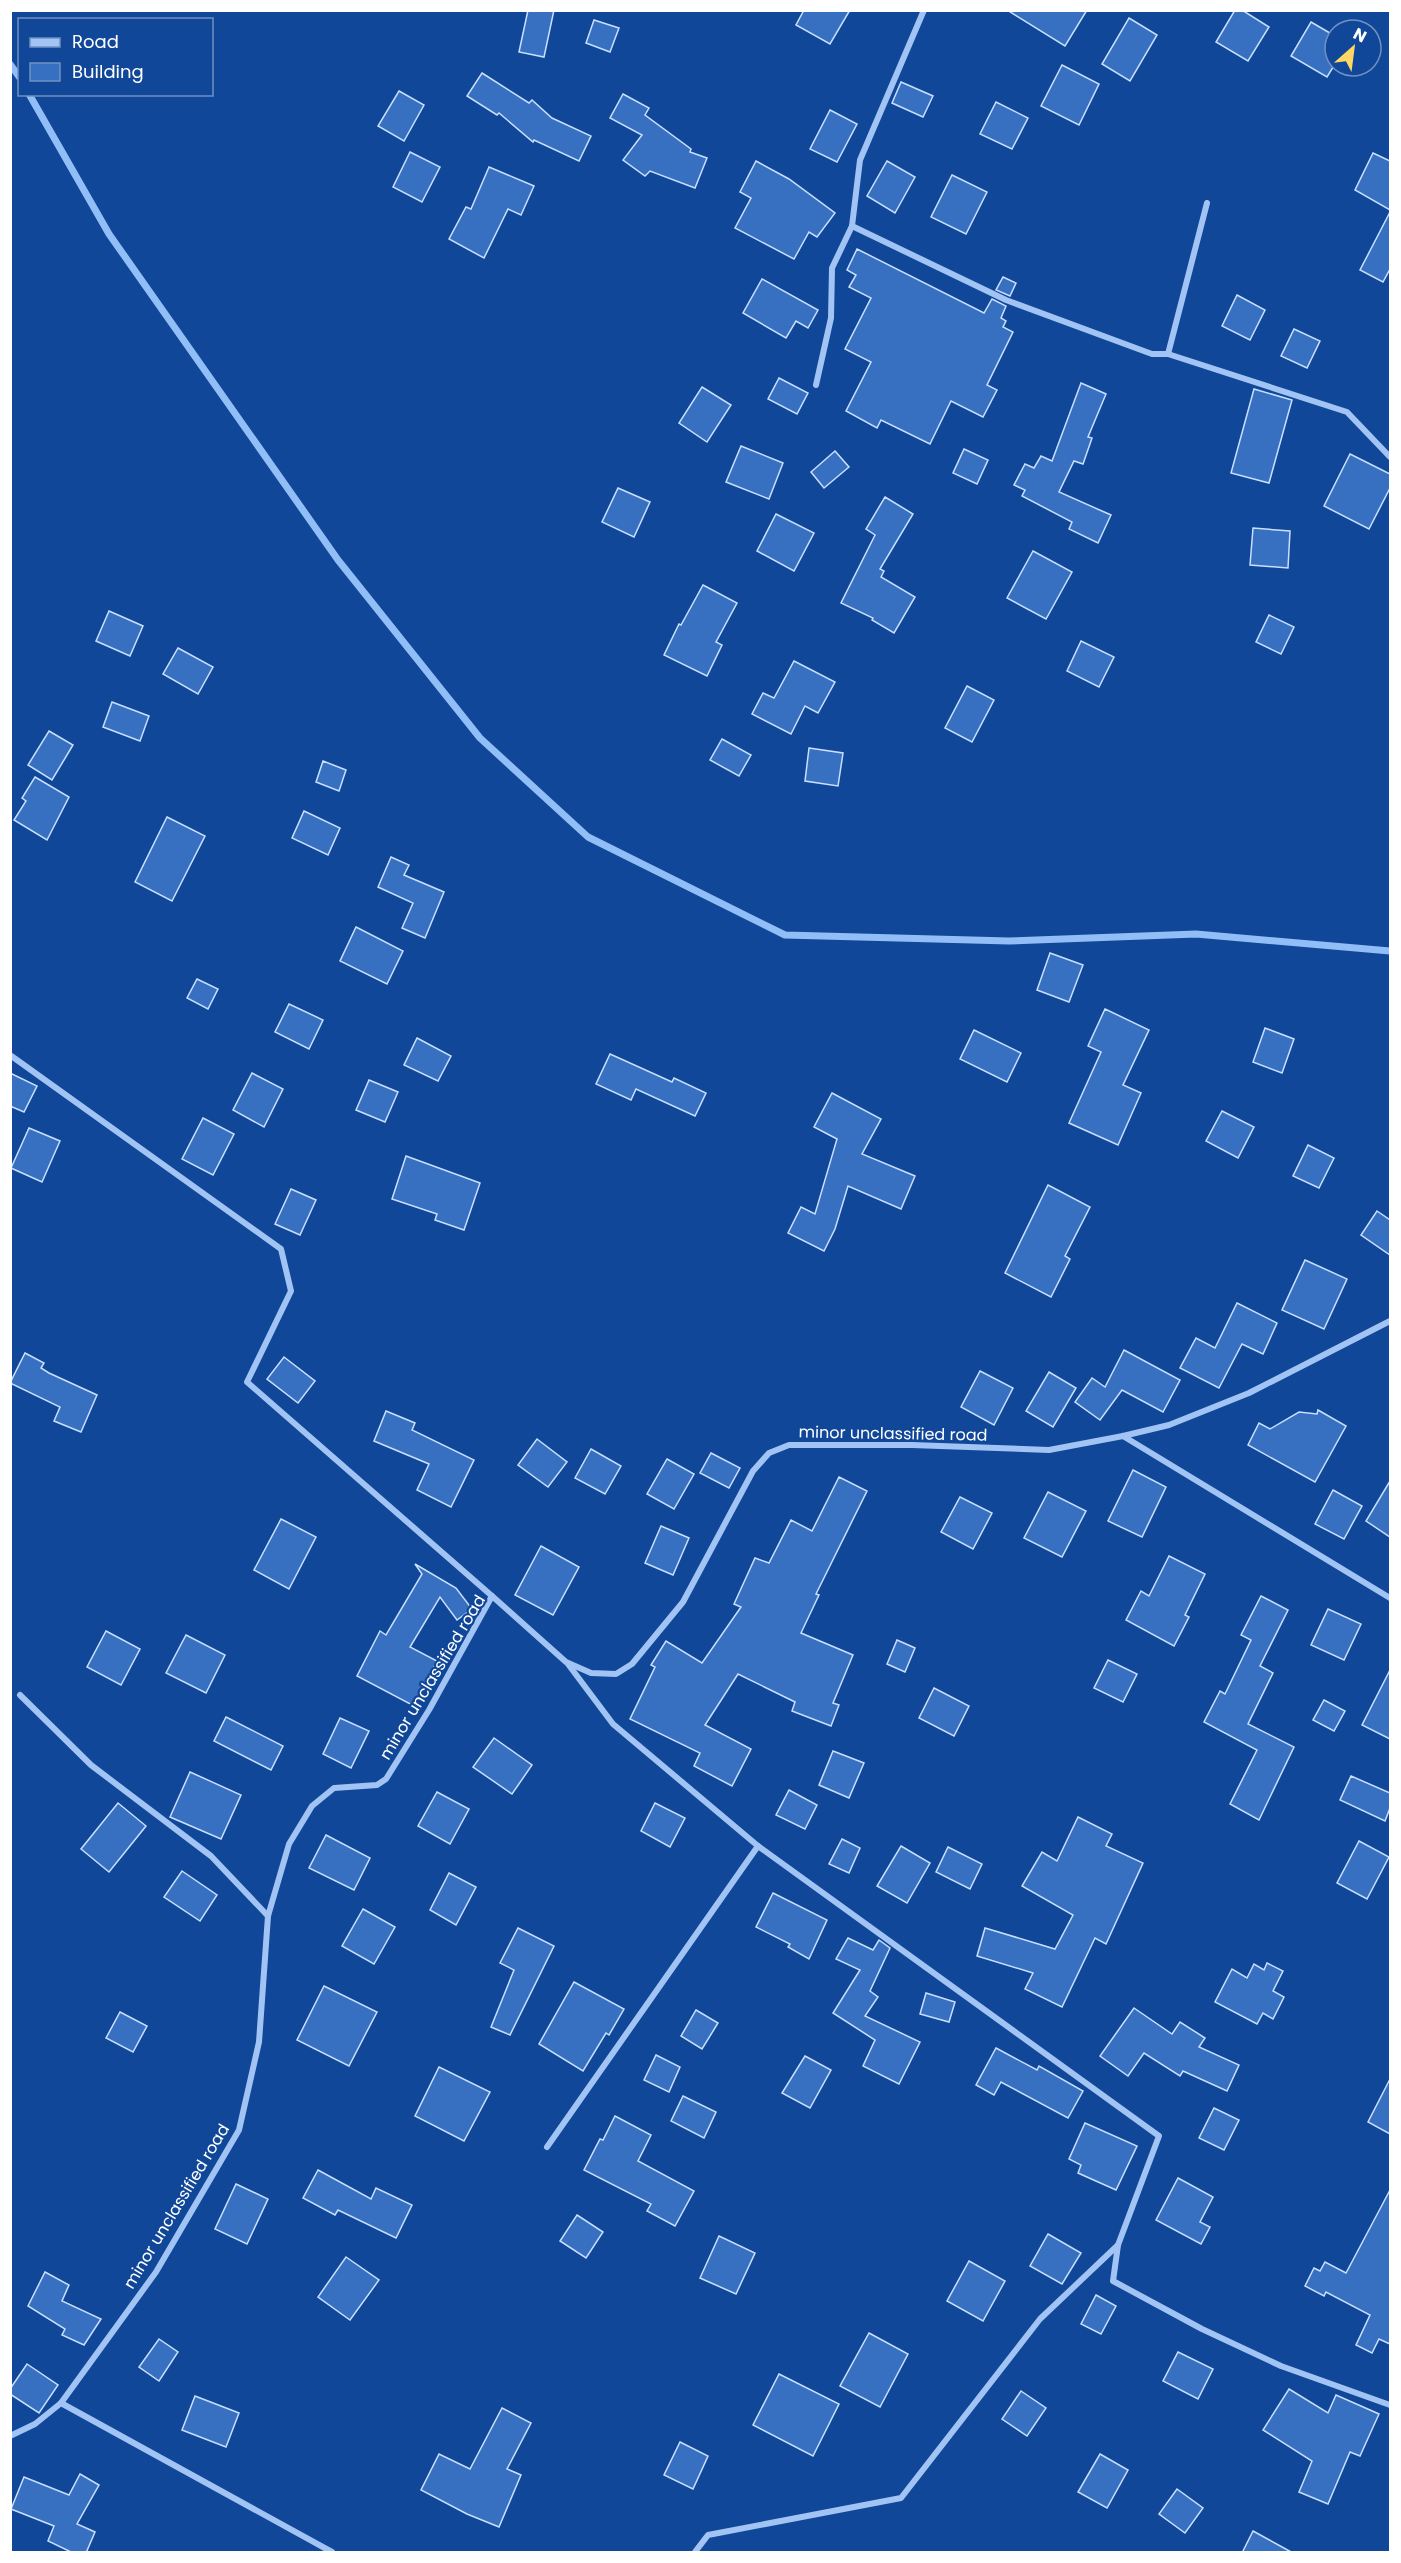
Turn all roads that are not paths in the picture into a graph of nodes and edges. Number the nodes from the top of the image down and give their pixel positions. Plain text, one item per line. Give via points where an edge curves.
1 (924, 10) edge
2 (1207, 203) dead end
3 (852, 226) junction
4 (1168, 354) junction
5 (816, 386) dead end
6 (1390, 457) edge
7 (10, 1055) edge
8 (1390, 1321) edge
9 (1123, 1436) junction
10 (492, 1596) junction
11 (1390, 1598) edge
12 (566, 1662) junction
13 (20, 1695) dead end
14 (758, 1846) junction
15 (268, 1916) junction
16 (547, 2147) dead end
17 (1118, 2245) junction
18 (61, 2403) junction
19 (1390, 2405) edge
20 (11, 2436) edge
21 (332, 2553) edge
22 (694, 2553) edge

1 - 3 street via 860,160
2 - 4 street
3 - 4 street via 1006,300 1152,354
3 - 5 street via 832,268 831,318
4 - 6 street via 1347,412
7 - 10 street via 281,1249 291,1290 247,1382
8 - 9 street, minor unclassified road via 1249,1393 1169,1425
9 - 11 street
9 - 12 street, minor unclassified road via 1049,1450 912,1444 789,1445 769,1453 753,1471 683,1602 632,1664 616,1674 591,1673
10 - 12 street, minor unclassified road
10 - 15 street, minor unclassified road via 386,1779 377,1785 334,1788 312,1806 289,1844
12 - 14 street via 613,1724
13 - 15 street via 91,1765 211,1856
14 - 16 street
14 - 17 street via 1160,2136
15 - 18 street, minor unclassified road via 259,2042 239,2130 156,2272
17 - 19 street via 1113,2281 1281,2366
17 - 22 street via 1040,2319 901,2498 708,2535
18 - 20 street, minor unclassified road via 35,2424
18 - 21 street

